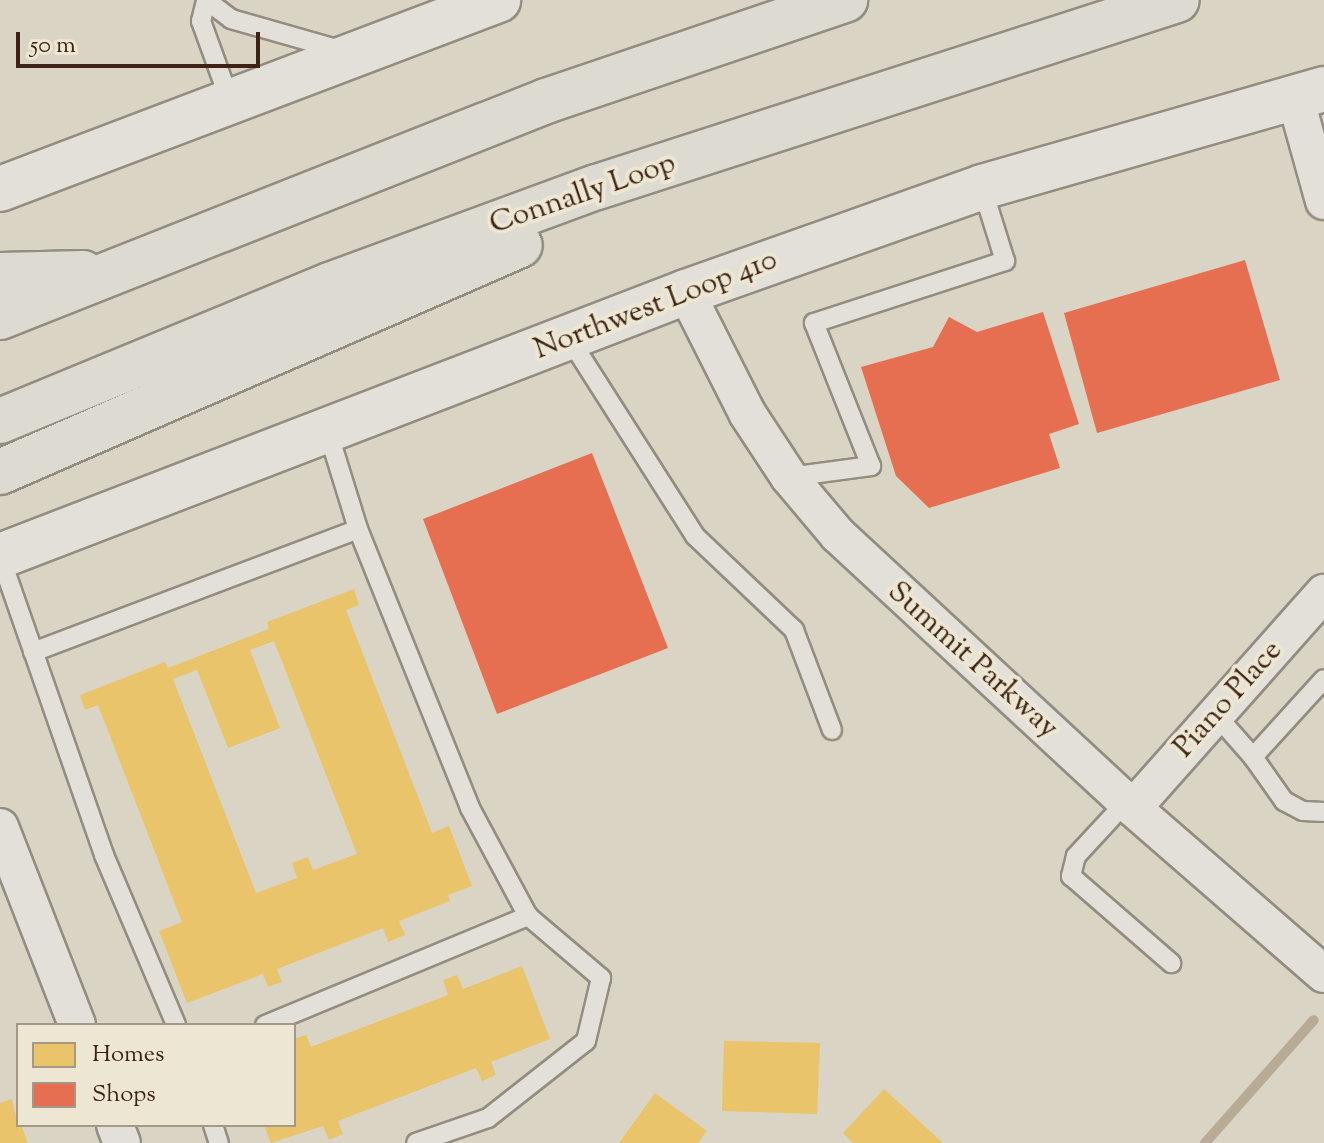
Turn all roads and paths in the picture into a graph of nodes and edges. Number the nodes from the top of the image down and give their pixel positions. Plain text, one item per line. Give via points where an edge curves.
1 (206, 0) edge
2 (498, 0) edge
3 (845, 0) edge
4 (1177, 0) edge
5 (354, 54) junction
6 (1309, 93) edge
7 (230, 101) junction
8 (804, 121) junction
9 (982, 187) junction
10 (0, 189) edge
11 (1324, 201) edge
12 (113, 272) junction
13 (0, 275) edge
14 (686, 292) junction
15 (0, 317) edge
16 (569, 338) junction
17 (0, 421) edge
18 (328, 432) junction
19 (0, 472) edge
20 (789, 477) junction
21 (358, 529) junction
22 (0, 556) edge
23 (1324, 593) edge
24 (33, 652) junction
25 (1324, 679) edge
26 (1216, 715) junction
27 (832, 730) dead end
28 (1253, 757) junction
29 (1130, 805) junction
30 (1324, 812) edge
31 (0, 827) edge
32 (528, 916) junction
33 (1171, 963) dead end
34 (1324, 974) edge
35 (76, 1023) edge
36 (175, 1023) edge
37 (270, 1023) edge
38 (416, 1143) edge

1 - 5 lane via 231,19
1 - 7 lane via 201,21
2 - 5 main road
3 - 12 highway via 546,101
4 - 8 highway, Connally Loop
5 - 7 main road
6 - 9 main road, Northwest Loop 410
6 - 11 street
7 - 10 main road
8 - 17 highway, Connally Loop via 597,187 330,285
8 - 19 highway
9 - 14 main road, Northwest Loop 410
9 - 20 lane via 1005,261 814,323 871,466
12 - 13 highway
12 - 15 highway
14 - 16 main road, Northwest Loop 410
14 - 20 street, Summit Parkway via 747,413
16 - 18 main road, Northwest Loop 410
16 - 27 lane via 695,536 794,630
18 - 21 lane
18 - 22 main road, Northwest Loop 410
20 - 29 street, Summit Parkway via 893,589
21 - 24 lane
21 - 32 lane via 470,808
22 - 24 lane
23 - 26 street, Piano Place
24 - 36 lane via 104,855
25 - 28 lane
26 - 28 lane
26 - 29 street, Piano Place
28 - 30 lane via 1284,801 1303,811
29 - 33 lane via 1076,856 1071,876
29 - 34 street, Summit Parkway
31 - 35 street
32 - 37 lane
32 - 38 lane via 601,978 586,1041 488,1118

